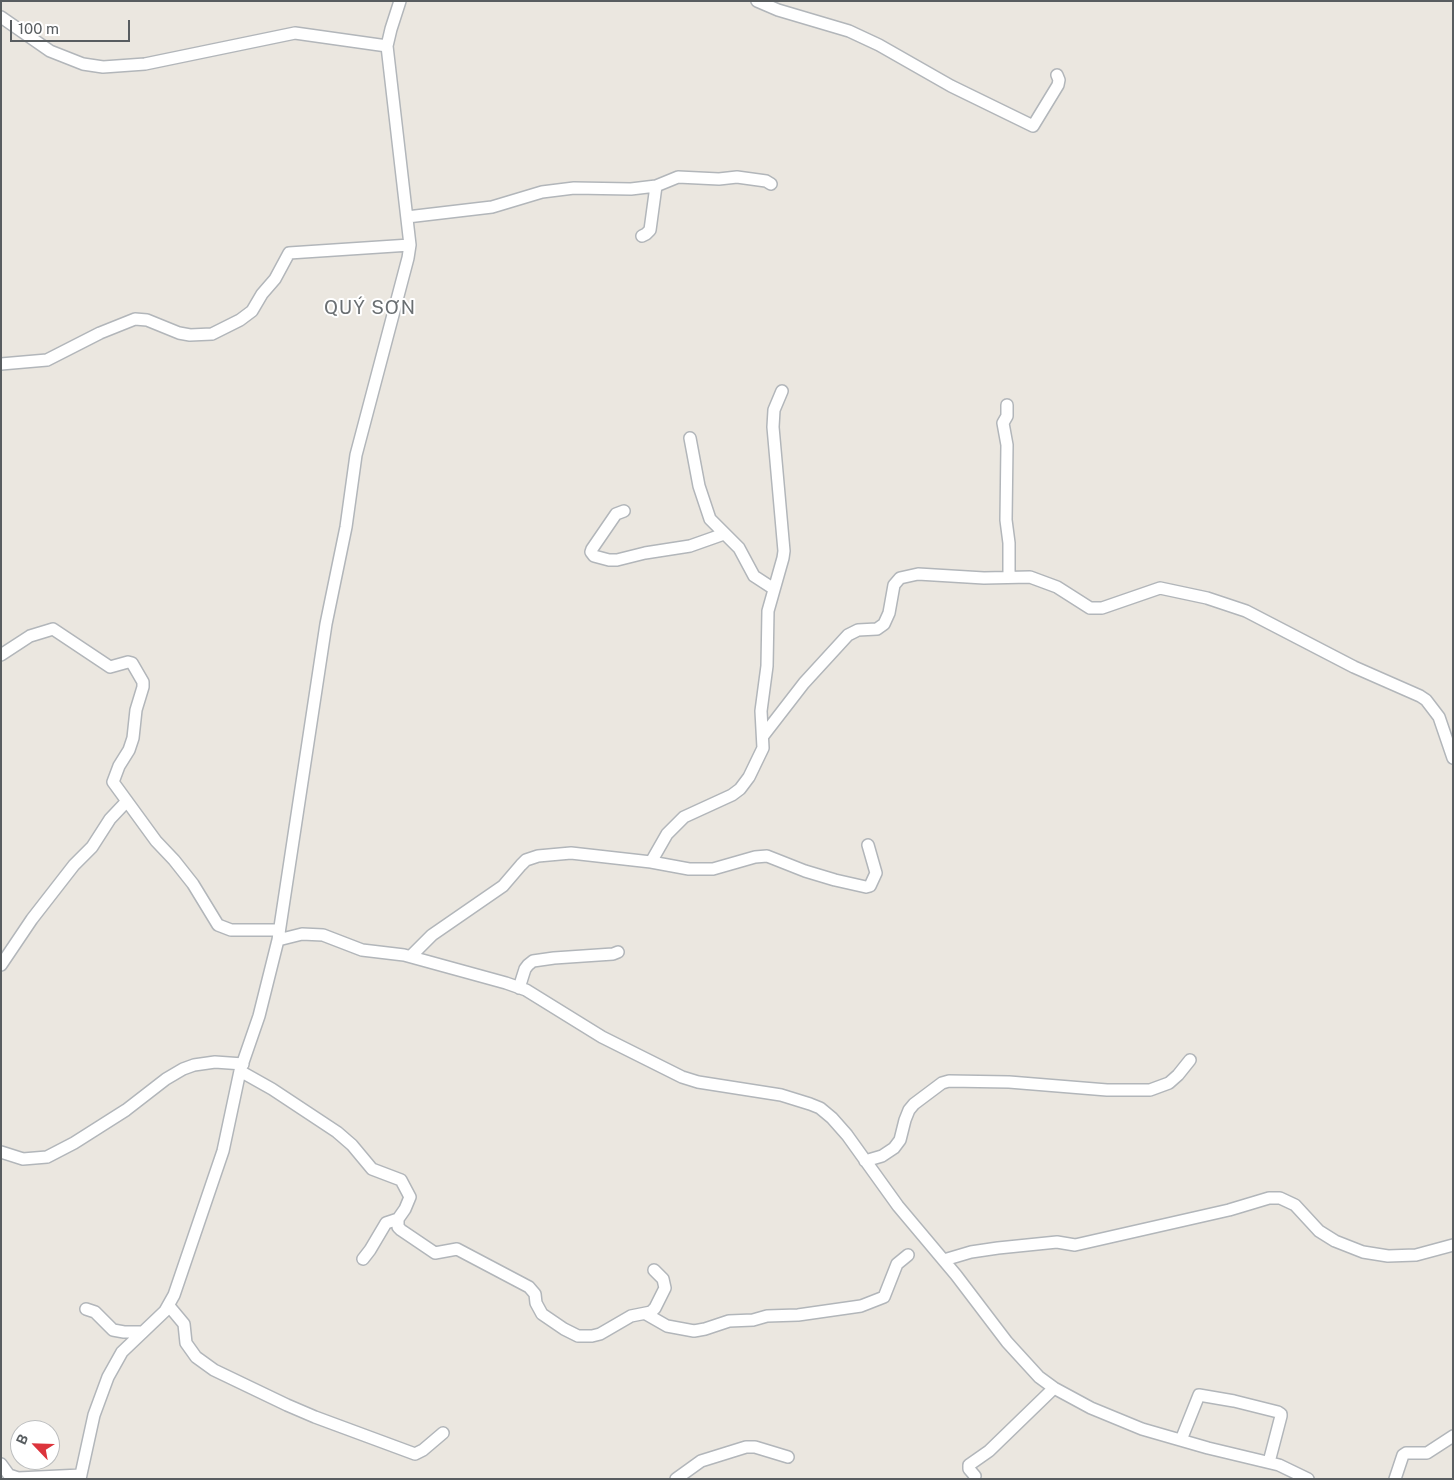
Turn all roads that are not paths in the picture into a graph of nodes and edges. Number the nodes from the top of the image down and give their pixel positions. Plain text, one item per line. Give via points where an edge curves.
1 (400, 1) edge
2 (757, 1) edge
3 (1, 17) edge
4 (387, 46) junction
5 (1057, 75) dead end
6 (771, 184) dead end
7 (656, 186) junction
8 (407, 217) junction
9 (642, 236) dead end
10 (410, 245) junction
11 (1, 364) edge
12 (782, 391) dead end
13 (1007, 405) dead end
14 (690, 438) dead end
15 (624, 511) dead end
16 (724, 534) junction
17 (1009, 577) junction
18 (774, 589) junction
19 (1, 655) edge
20 (763, 736) junction
21 (1453, 758) edge
22 (127, 801) junction
23 (868, 845) dead end
24 (651, 862) junction
25 (278, 935) junction
26 (618, 952) dead end
27 (411, 956) junction
28 (1, 965) edge
29 (519, 988) junction
30 (1190, 1060) dead end
31 (242, 1067) junction
32 (1, 1152) edge
33 (865, 1161) junction
34 (398, 1219) junction
35 (1453, 1246) edge
36 (908, 1255) dead end
37 (363, 1259) dead end
38 (944, 1260) junction
39 (654, 1270) dead end
40 (169, 1306) junction
41 (86, 1309) dead end
42 (646, 1314) junction
43 (143, 1332) junction
44 (1054, 1388) junction
45 (443, 1434) dead end
46 (1453, 1436) edge
47 (1181, 1440) junction
48 (788, 1457) dead end
49 (1270, 1462) junction
50 (1, 1464) edge
51 (975, 1476) dead end
52 (81, 1477) edge
53 (676, 1479) edge
54 (1308, 1479) edge
55 (1395, 1479) edge

1 - 4 street
2 - 5 street via 849,31 1033,126 1058,85
3 - 4 street via 50,51 83,64 103,67 145,64 295,34
4 - 8 street
6 - 7 street via 766,180 737,177 678,178
7 - 8 street via 574,188 542,192 492,207
7 - 9 street via 650,230
8 - 10 street
10 - 11 street via 289,253 252,311 212,334 179,333 147,320 135,319 47,360
10 - 25 street via 356,455 346,527 326,624
12 - 18 street via 774,410 773,427 784,551
13 - 17 street via 1004,423
14 - 16 street via 699,486 710,519
15 - 16 street via 616,514 592,549 594,556 617,560 690,546
16 - 18 street via 739,548 754,576
17 - 20 street via 918,574 900,578 894,585 884,624 878,629 858,630 848,635 804,683
17 - 21 street via 1030,577 1045,582 1090,608 1102,608 1160,588 1246,611 1426,700 1439,717
18 - 20 street via 768,611 767,666 761,703
19 - 22 street via 30,636 53,629 110,667 132,663 143,687 133,738 113,782
20 - 24 street via 760,756 744,785 732,795 679,821 667,834
22 - 25 street via 193,884 218,925 231,930
22 - 28 street via 32,918
23 - 24 street via 876,873 870,886 866,887 828,878 767,856 712,868 689,869
24 - 27 street via 572,853 526,860 502,886 432,935
25 - 27 street via 323,935 362,950
25 - 31 street via 259,1016
26 - 29 street via 533,961 525,969
27 - 29 street
29 - 33 street via 602,1037 682,1077 781,1095 820,1108 832,1118
30 - 33 street via 1169,1083 1150,1090 1009,1082 942,1083 909,1110 900,1140 894,1148
31 - 32 street via 215,1062 183,1069 126,1110 47,1156 23,1159
31 - 34 street via 337,1132 352,1144 372,1169 401,1180 410,1197
31 - 40 street via 223,1152
33 - 38 street
34 - 37 street via 386,1223
34 - 42 street via 398,1227 435,1253 457,1249 528,1287 535,1294 542,1314 578,1336 600,1334 632,1316
35 - 38 street via 1416,1255 1388,1256 1364,1252 1335,1241 1320,1231 1296,1205 1280,1198 1269,1198 1075,1245 1057,1242 998,1248
36 - 42 street via 897,1264 884,1297 861,1306 729,1321 694,1331 667,1326
38 - 44 street via 1008,1342 1039,1377
39 - 42 street via 663,1279 665,1288 655,1308
40 - 43 street
40 - 45 street via 184,1324 186,1343 196,1357 214,1370 287,1405 415,1454
41 - 43 street via 95,1312 113,1330
43 - 52 street via 122,1352 98,1400
44 - 47 street via 1091,1408
44 - 51 street via 989,1451 969,1465
46 - 55 street via 1427,1453 1403,1455
47 - 49 street
47 - 49 street via 1199,1395 1234,1401 1281,1414
48 - 53 street via 746,1447 702,1461
49 - 54 street
50 - 52 street via 9,1475 18,1478

